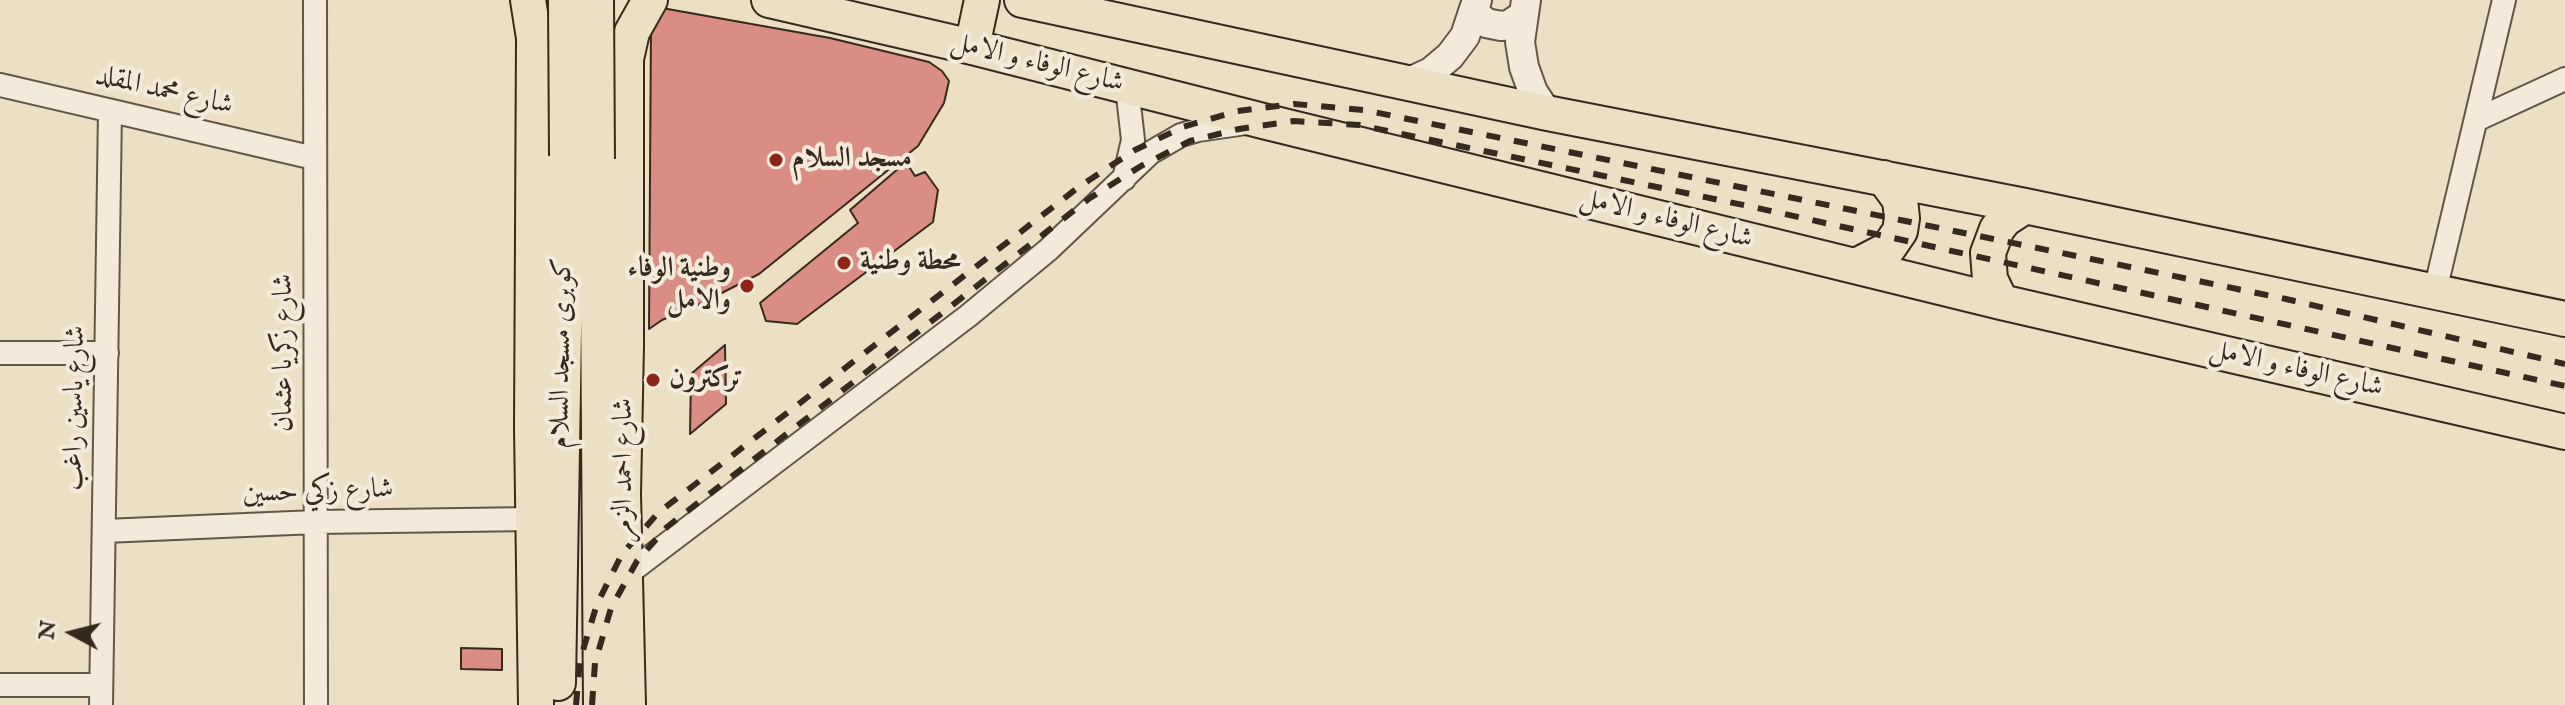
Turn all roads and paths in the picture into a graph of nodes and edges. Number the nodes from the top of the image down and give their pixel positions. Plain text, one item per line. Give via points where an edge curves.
1 (315, 0) edge
2 (528, 0) edge
3 (566, 0) edge
4 (596, 0) edge
5 (650, 0) edge
6 (769, 0) edge
7 (982, 0) edge
8 (1022, 0) edge
9 (2504, 0) edge
10 (1476, 6) edge
11 (1524, 8) edge
12 (534, 38) junction
13 (972, 47) junction
14 (626, 59) junction
15 (2565, 79) edge
16 (1407, 83) junction
17 (0, 85) edge
18 (1127, 87) junction
19 (110, 111) junction
20 (1547, 113) junction
21 (2476, 120) junction
22 (1263, 121) junction
23 (582, 157) junction
24 (314, 158) junction
25 (1884, 178) junction
26 (1124, 180) junction
27 (2025, 206) junction
28 (1856, 266) junction
29 (2435, 291) junction
30 (2001, 302) junction
31 (2565, 319) edge
32 (0, 353) edge
33 (107, 353) junction
34 (2565, 432) edge
35 (533, 519) junction
36 (316, 522) junction
37 (105, 531) junction
38 (626, 575) junction
39 (0, 685) edge
40 (101, 695) edge
41 (316, 705) edge
42 (536, 705) edge
43 (558, 705) edge
44 (601, 705) edge
45 (628, 705) edge

1 - 24 street, شارع زكريا عثمان
2 - 12 main road
3 - 23 main road, كوبرى مسجد السلام, bridge
4 - 23 main road, كوبرى مسجد السلام, bridge
5 - 14 main road, شارع احمد الزمر via 632,32
6 - 13 main road, شارع الوفاء و الامل
7 - 13 main road
8 - 16 main road, شارع الوفاء و الامل
9 - 21 street
10 - 11 street via 1493,26 1509,25
10 - 16 street via 1465,36 1450,56
11 - 20 street via 1524,67
12 - 14 main road via 563,21 586,21 607,31
12 - 35 main road
13 - 18 main road, شارع الوفاء و الامل
14 - 38 main road, شارع احمد الزمر
15 - 21 street
16 - 20 main road, شارع الوفاء و الامل
17 - 19 street, شارع محمد المقلد
18 - 22 main road, شارع الوفاء و الامل
18 - 26 street via 1133,140
19 - 24 street, شارع محمد المقلد
19 - 33 street, شارع ياسين راغب
20 - 25 main road, شارع الوفاء و الامل
21 - 29 street
22 - 26 street via 1181,135 1150,153
22 - 28 main road, شارع الوفاء و الامل
23 - 43 main road, كوبرى مسجد السلام
23 - 44 main road, كوبرى مسجد السلام
24 - 36 street, شارع زكريا عثمان
25 - 27 main road, شارع الوفاء و الامل
25 - 28 main road via 1900,200 1900,231 1887,250
26 - 38 street via 968,316
27 - 29 main road, شارع الوفاء و الامل
27 - 30 main road via 1997,229 1988,253 1990,279
28 - 30 main road, شارع الوفاء و الامل
29 - 31 main road, شارع الوفاء و الامل
30 - 34 main road, شارع الوفاء و الامل
32 - 33 street
33 - 37 street, شارع ياسين راغب
35 - 36 street, شارع زكي حسين
35 - 42 main road
36 - 37 street, شارع زكي حسين
36 - 41 street, شارع زكريا عثمان
37 - 40 street, شارع ياسين راغب
38 - 45 main road, شارع احمد الزمر
39 - 40 street

